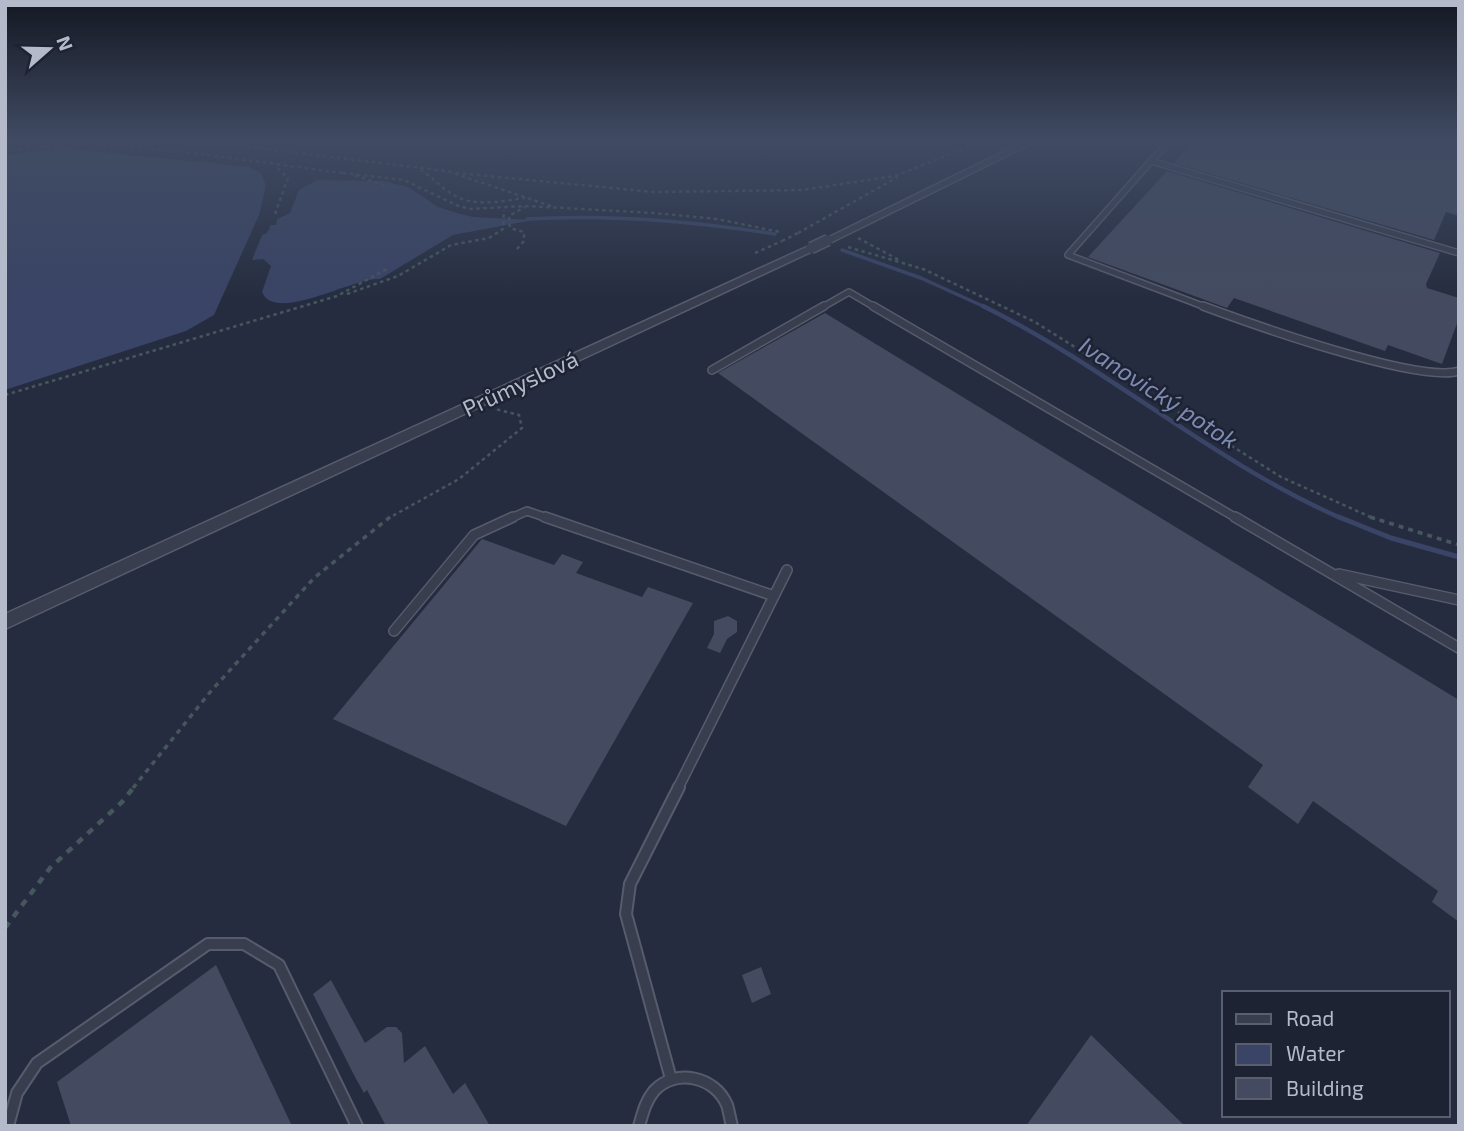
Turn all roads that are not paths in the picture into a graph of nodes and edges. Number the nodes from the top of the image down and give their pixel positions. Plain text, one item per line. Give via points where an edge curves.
1 (923, 194) edge
2 (1122, 194) edge
3 (1259, 194) edge
4 (1459, 253) edge
5 (712, 370) dead end
6 (1459, 371) edge
7 (787, 570) dead end
8 (1330, 572) junction
9 (774, 596) junction
10 (1459, 600) edge
11 (5, 622) edge
12 (394, 631) dead end
13 (1459, 648) edge
14 (671, 1079) junction
15 (8, 1126) edge
16 (357, 1126) edge
17 (639, 1126) edge
18 (732, 1126) edge

1 - 11 street, Průmyslová, bridge
2 - 6 lane via 1069,251 1072,258 1274,332 1381,362 1447,375
3 - 4 lane
5 - 8 lane via 849,292
7 - 9 lane
8 - 10 lane
8 - 13 lane
9 - 12 lane via 527,511 474,535
9 - 14 lane via 626,900 631,937
14 - 17 lane via 647,1101
14 - 18 lane via 686,1075 715,1086 725,1099
15 - 16 lane via 17,1093 37,1063 208,944 244,944 279,965

